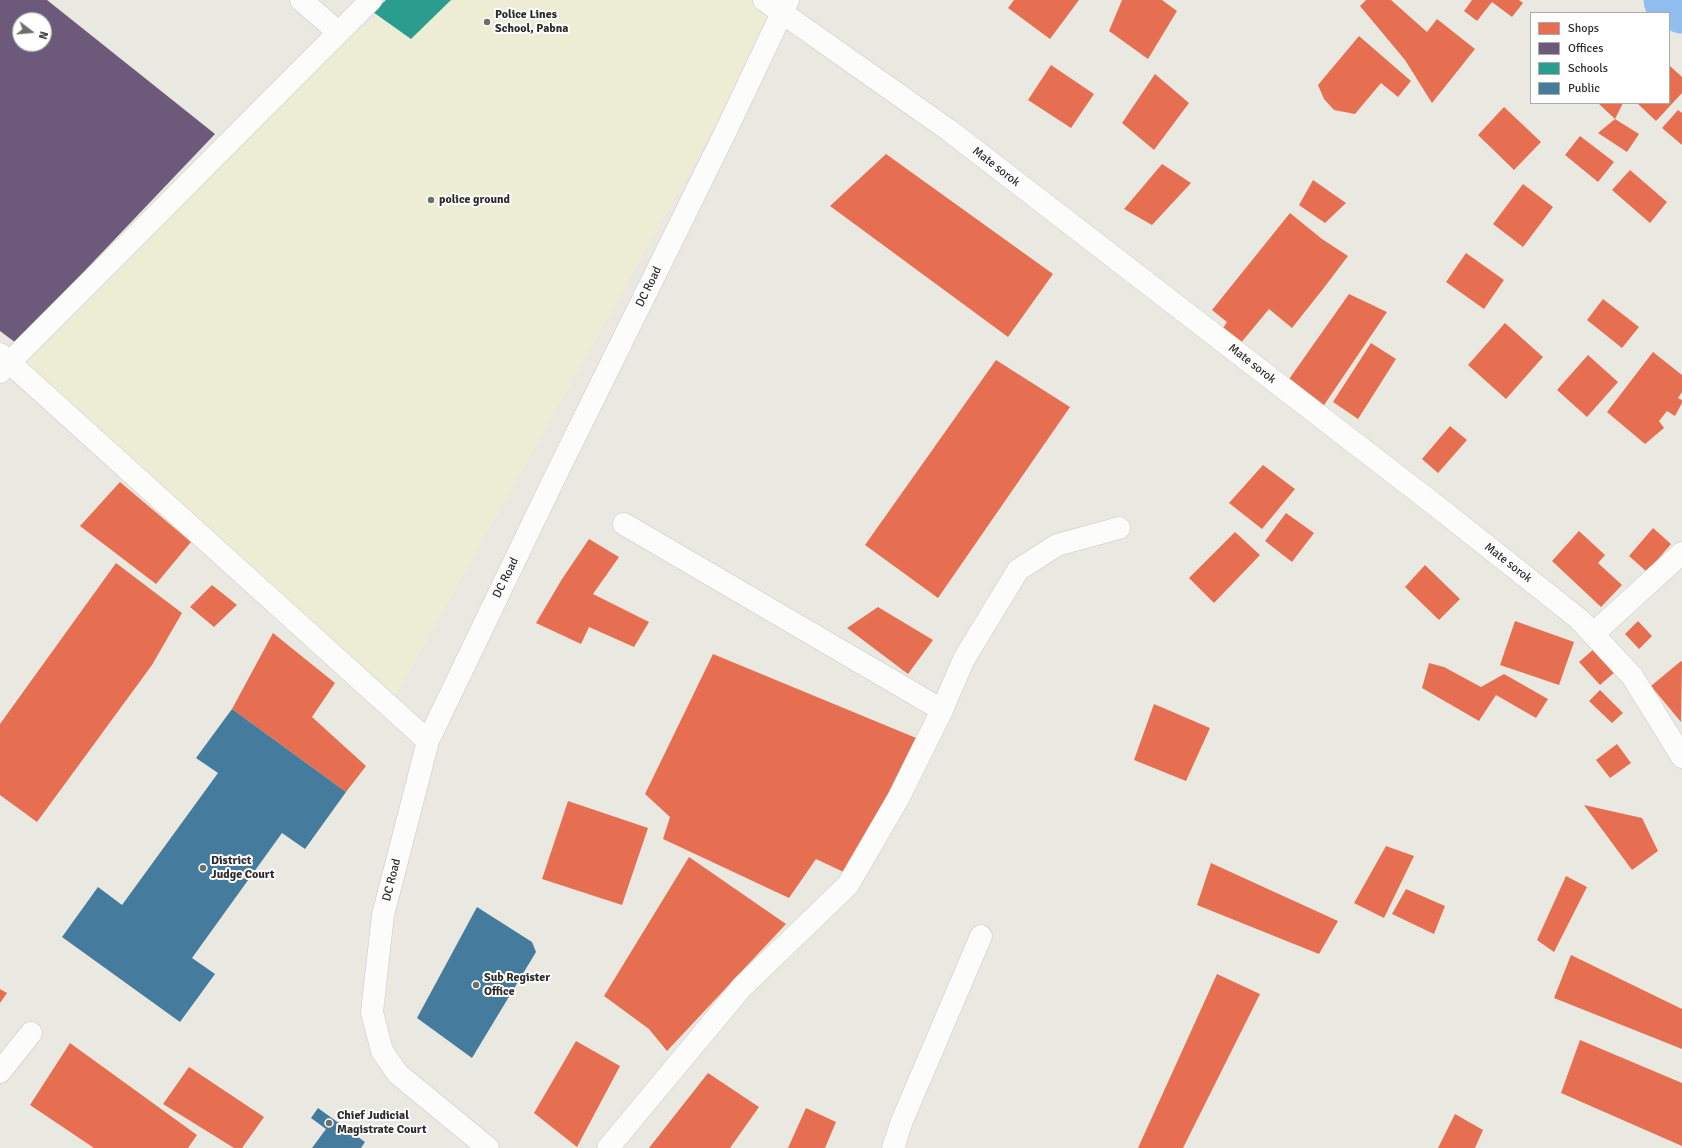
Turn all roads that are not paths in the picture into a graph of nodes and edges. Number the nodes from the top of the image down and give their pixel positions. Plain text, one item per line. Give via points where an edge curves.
1 (301, 0) edge
2 (371, 0) edge
3 (777, 6) edge
4 (338, 32) junction
5 (3, 363) edge
6 (624, 524) dead end
7 (1119, 528) dead end
8 (1682, 553) edge
9 (1593, 634) junction
10 (942, 710) junction
11 (428, 741) junction
12 (1682, 757) edge
13 (981, 936) dead end
14 (32, 1033) dead end
15 (0, 1072) edge
16 (488, 1148) edge
17 (608, 1148) edge
18 (892, 1148) edge

1 - 4 street
2 - 4 street
3 - 9 street, Mate sorok via 950,131 1439,508 1579,619
3 - 11 street, DC Road via 725,133
4 - 5 street
5 - 11 street
6 - 10 street
7 - 10 street via 1057,544 1018,570 964,659
8 - 9 street
9 - 12 street, Mate sorok via 1632,676
10 - 17 street via 898,799 848,885 742,988
11 - 16 street, DC Road via 383,915 372,1012 382,1051 398,1074
13 - 18 street
14 - 15 street

